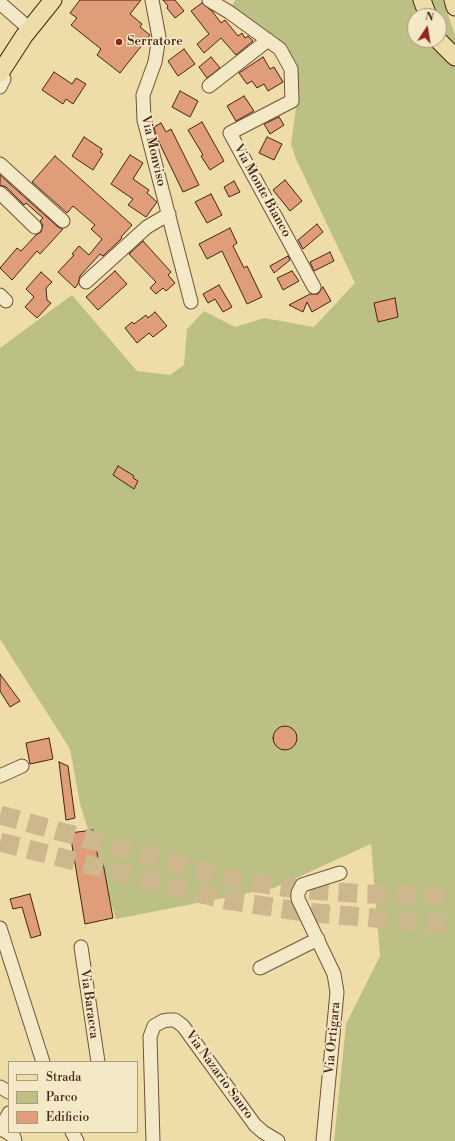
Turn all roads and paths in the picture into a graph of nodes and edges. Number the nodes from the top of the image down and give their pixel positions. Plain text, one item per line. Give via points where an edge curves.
1 (42, 0) edge
2 (52, 0) edge
3 (152, 0) edge
4 (209, 0) edge
5 (452, 0) edge
6 (0, 3) edge
7 (455, 7) edge
8 (24, 24) junction
9 (268, 40) junction
10 (446, 48) edge
11 (455, 57) edge
12 (2, 70) edge
13 (209, 86) dead end
14 (0, 164) edge
15 (0, 194) edge
16 (169, 214) junction
17 (63, 221) dead end
18 (35, 227) dead end
19 (86, 282) dead end
20 (314, 287) dead end
21 (192, 302) dead end
22 (22, 766) dead end
23 (0, 776) edge
24 (340, 873) dead end
25 (0, 928) edge
26 (318, 939) junction
27 (81, 947) dead end
28 (260, 968) dead end
29 (43, 1061) edge
30 (98, 1061) edge
31 (8, 1115) edge
32 (0, 1129) edge
33 (15, 1141) edge
34 (153, 1141) edge
35 (278, 1141) edge
36 (323, 1141) edge

1 - 8 main road
2 - 12 main road
3 - 16 street, Via Monviso via 159,37 155,62 143,95 144,120
4 - 9 street, Via Monte Bianco
5 - 7 main road
6 - 8 street
8 - 12 main road
9 - 13 street
9 - 20 street, Via Monte Bianco via 280,49 291,69 292,101 230,133
10 - 11 main road
14 - 17 street
15 - 18 street
16 - 19 street via 147,226
16 - 21 street, Via Monviso
22 - 23 street
24 - 26 street, Via Ortigara via 302,885 299,889 298,899
25 - 29 street
26 - 28 street
26 - 36 street, Via Ortigara via 334,974 337,992
27 - 30 street, Via Baracca
31 - 32 street
32 - 33 street via 14,1137
34 - 35 street, Via Nazario Sauro via 150,1037 154,1026 163,1020 175,1020 183,1026 255,1125

